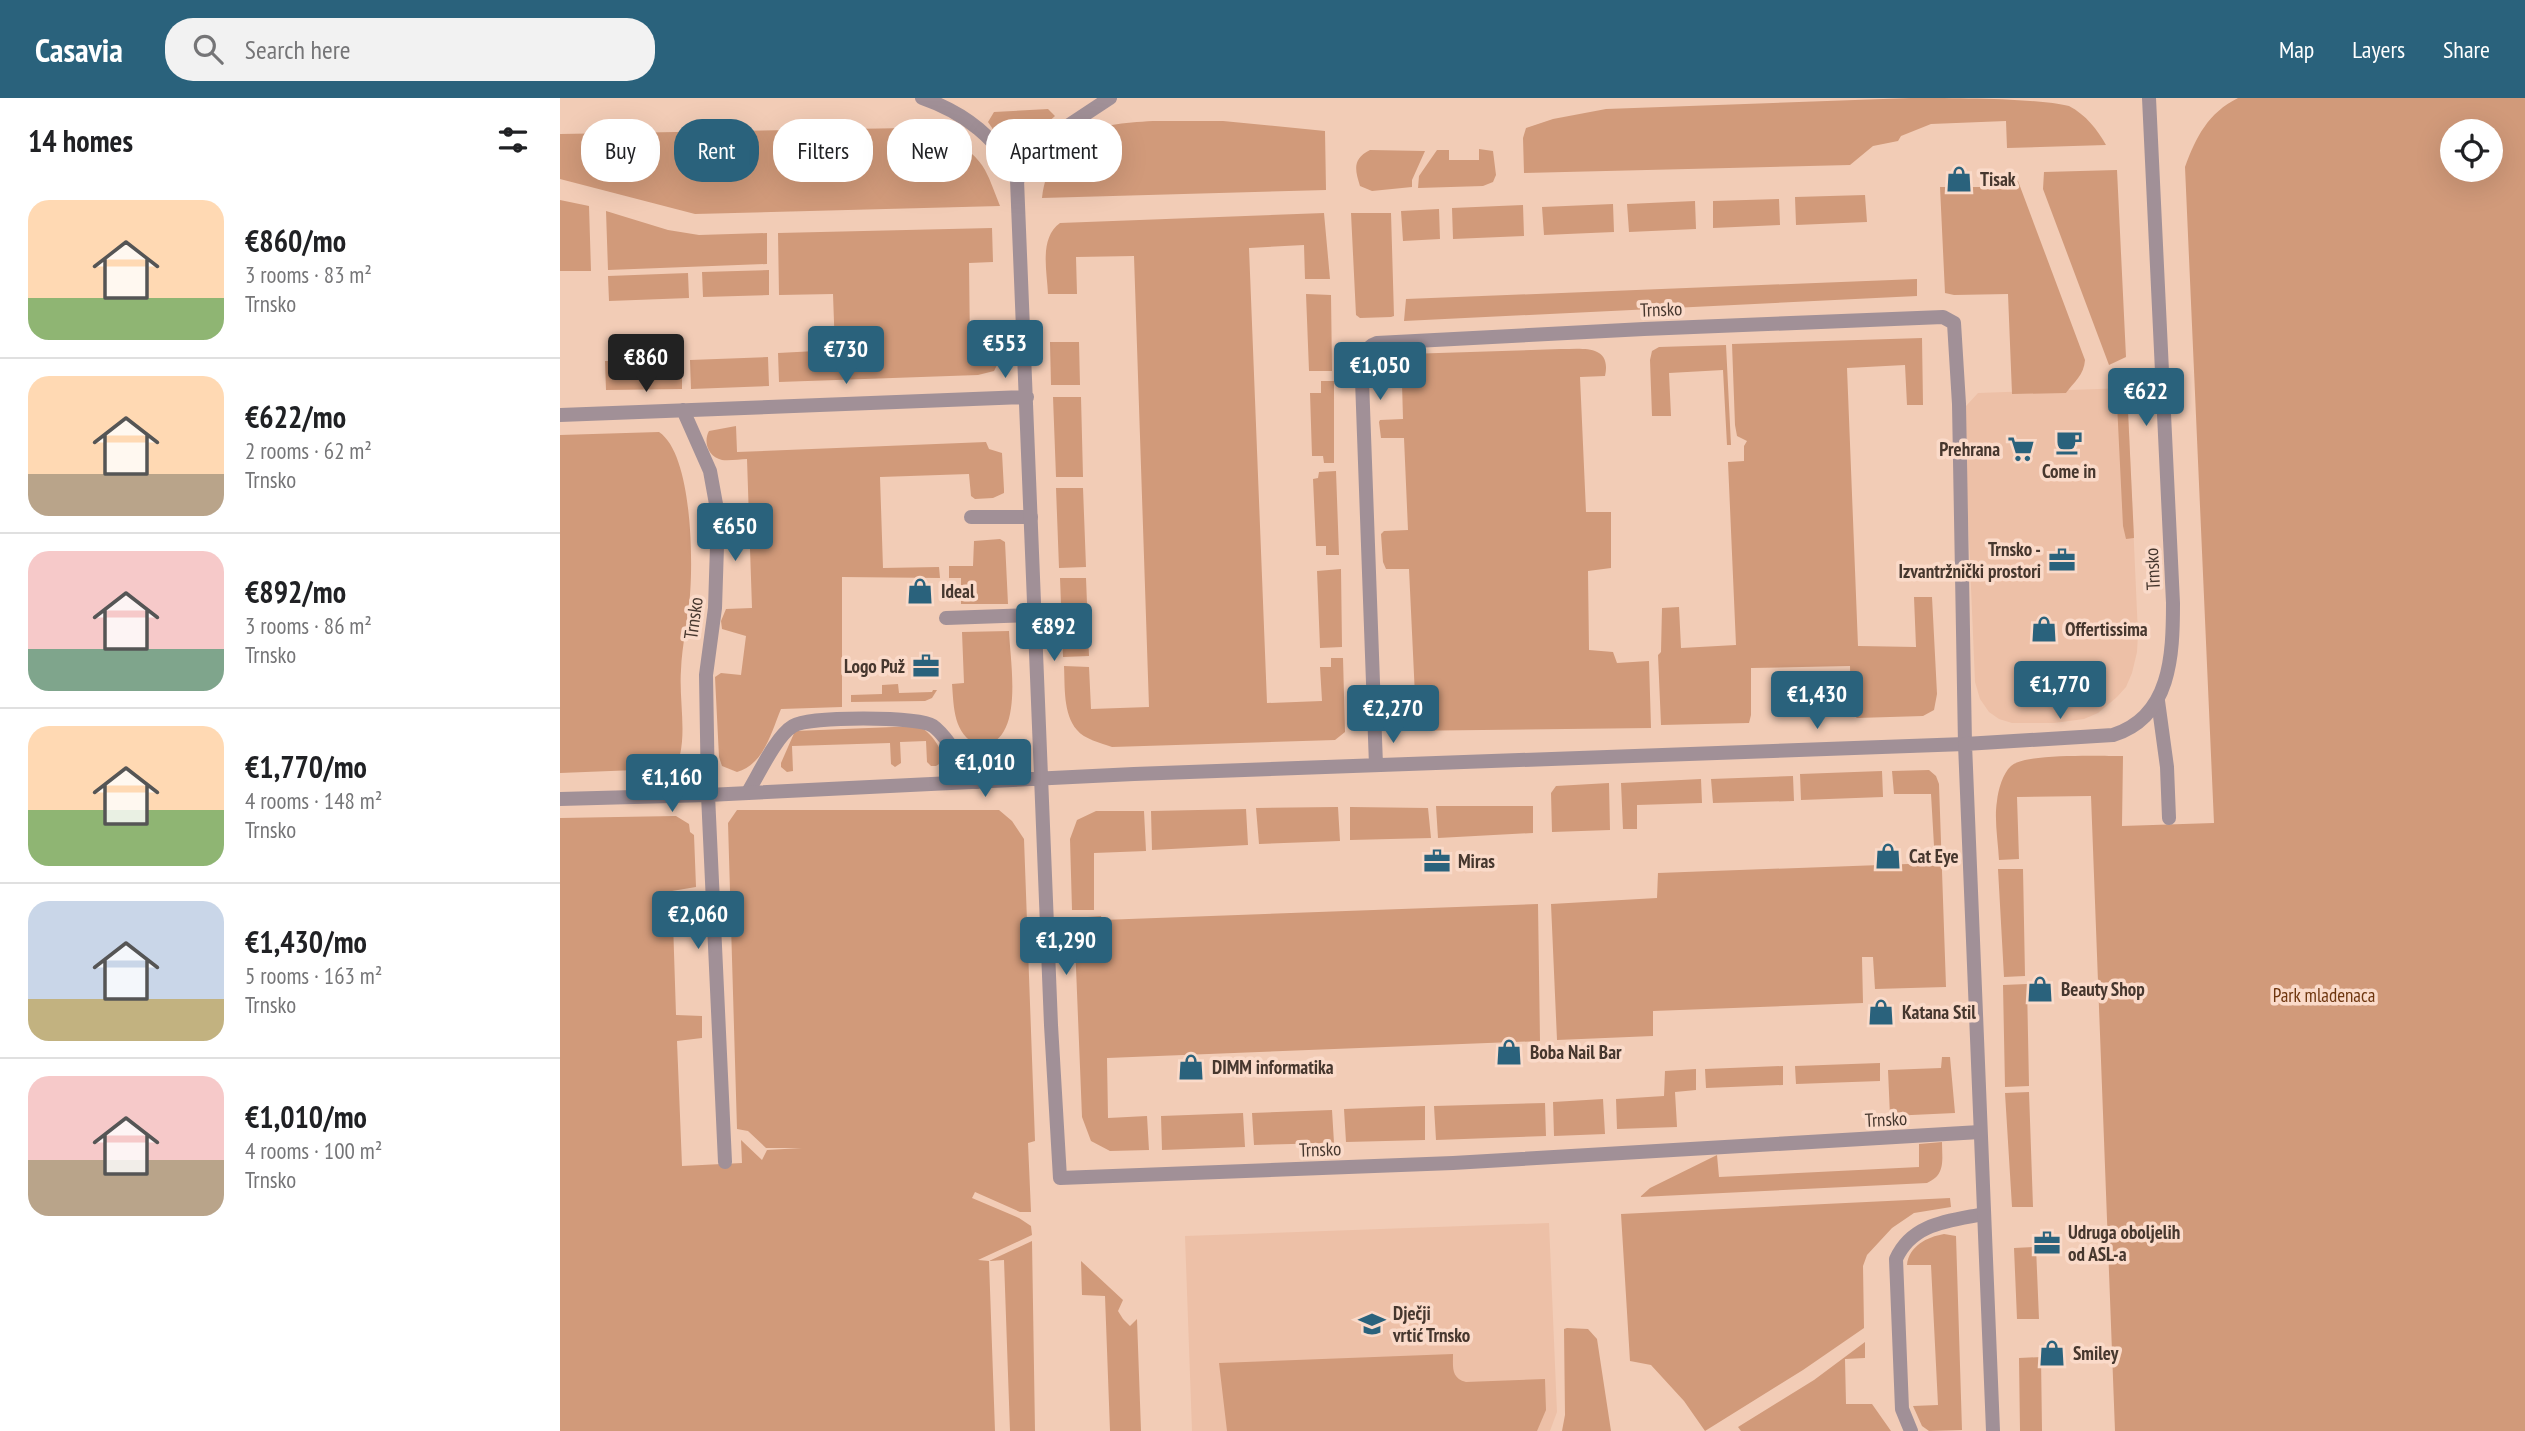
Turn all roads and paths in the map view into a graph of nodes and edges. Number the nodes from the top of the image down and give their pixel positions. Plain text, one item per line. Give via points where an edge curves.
1 (922, 98) edge
2 (1110, 98) edge
3 (2150, 98) edge
4 (1078, 119) edge
5 (986, 136) edge
6 (1017, 182) edge
7 (1027, 397) junction
8 (683, 410) junction
9 (560, 415) edge
10 (971, 517) dead end
11 (1031, 517) junction
12 (1035, 615) junction
13 (946, 618) dead end
14 (2158, 701) junction
15 (1965, 744) junction
16 (1376, 765) junction
17 (1041, 779) junction
18 (976, 782) junction
19 (748, 792) junction
20 (708, 795) junction
21 (560, 799) edge
22 (2169, 818) dead end
23 (1980, 1132) junction
24 (725, 1162) dead end
25 (1984, 1214) junction
26 (1911, 1431) edge
27 (1993, 1431) edge

1 - 5 street, Trnsko
2 - 4 street
3 - 14 street, Trnsko via 2173,628
6 - 7 street, Trnsko
7 - 8 street
7 - 11 street, Trnsko
8 - 9 street
8 - 20 street, Trnsko via 710,471 718,515 715,608 706,665
10 - 11 street
11 - 12 street, Trnsko
12 - 13 street
12 - 17 street, Trnsko
14 - 15 street, Trnsko via 2136,725 2113,735
14 - 22 street, Trnsko
15 - 16 street, Trnsko
15 - 16 street, Trnsko via 1954,323 1936,317 1370,345 1362,380
15 - 23 street, Trnsko
16 - 17 street, Trnsko
17 - 18 street, Trnsko
17 - 23 street, Trnsko via 1060,1178 1453,1163
18 - 19 street, Trnsko
18 - 19 street via 933,727 916,720 861,719 793,726
19 - 20 street, Trnsko
20 - 21 street, Trnsko
20 - 24 street, Trnsko
23 - 25 street, Trnsko
25 - 26 street via 1916,1233 1896,1259 1902,1409
25 - 27 street, Trnsko

